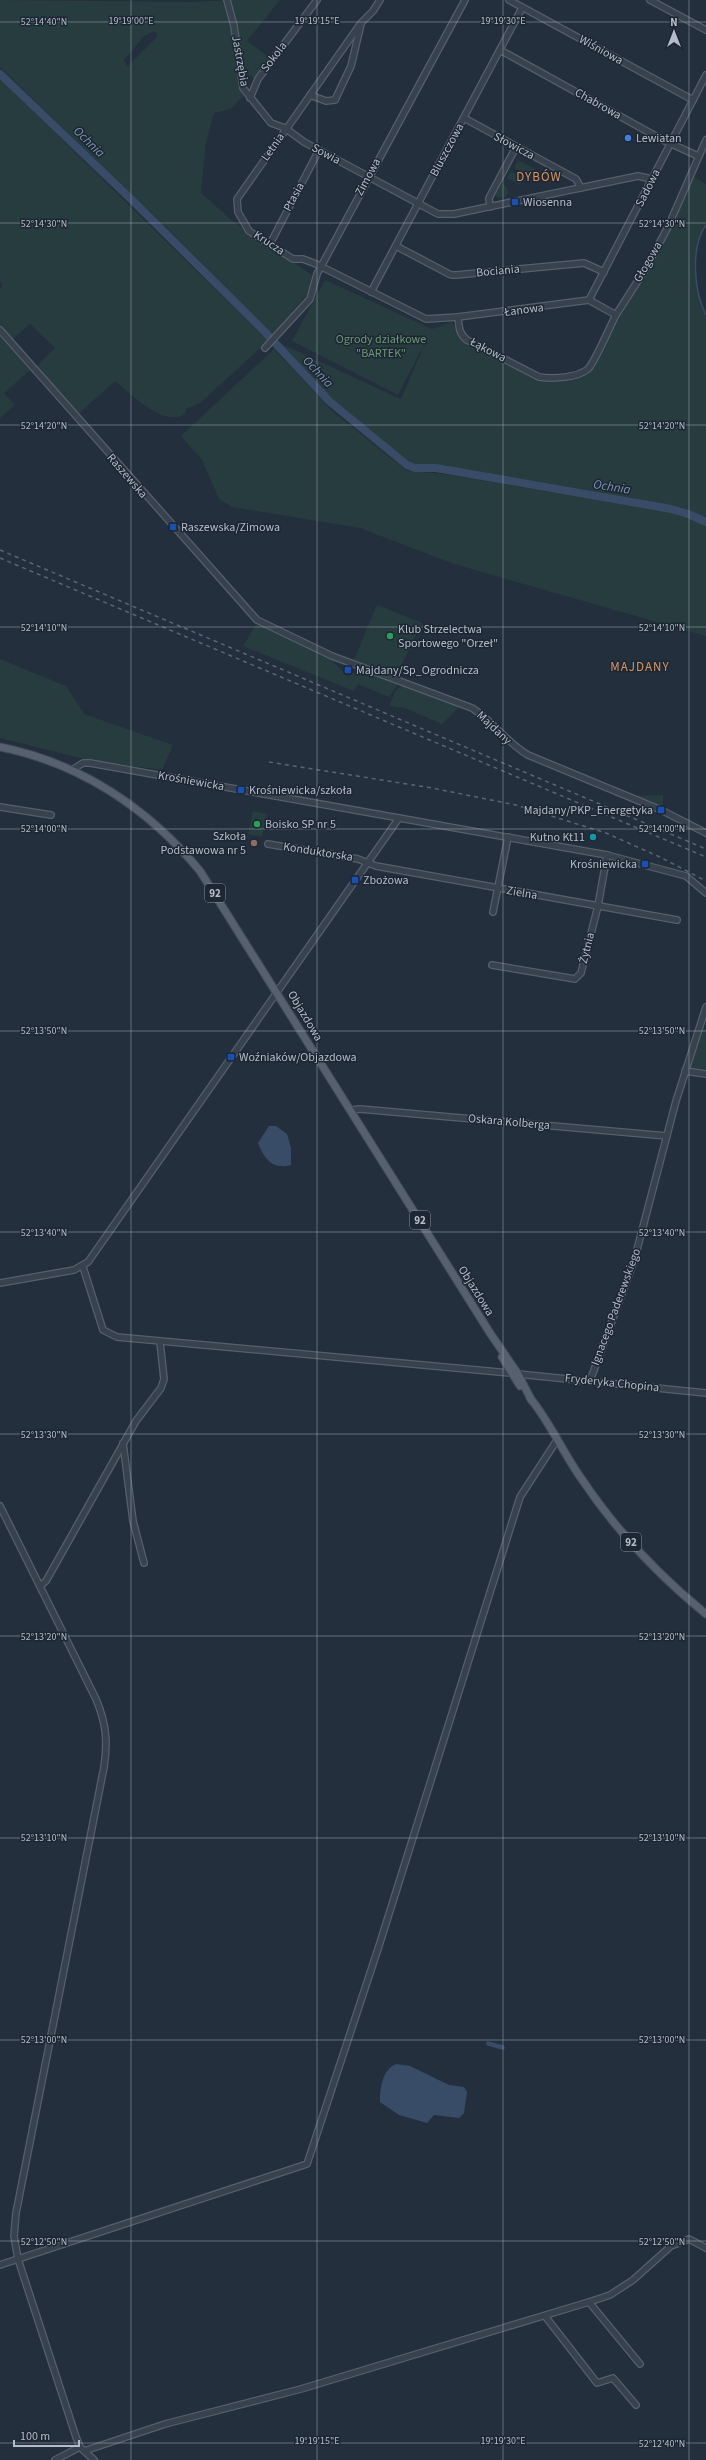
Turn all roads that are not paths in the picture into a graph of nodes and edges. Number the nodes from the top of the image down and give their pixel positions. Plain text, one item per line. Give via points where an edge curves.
1 (227, 0) edge
2 (318, 0) edge
3 (380, 0) edge
4 (465, 0) edge
5 (508, 0) edge
6 (650, 0) edge
7 (522, 8) junction
8 (361, 22) junction
9 (706, 30) edge
10 (500, 50) junction
11 (706, 75) edge
12 (310, 95) junction
13 (250, 98) junction
14 (693, 100) junction
15 (464, 118) junction
16 (285, 128) junction
17 (706, 140) edge
18 (671, 143) junction
19 (516, 147) junction
20 (319, 150) junction
21 (698, 156) junction
22 (368, 176) junction
23 (652, 179) junction
24 (581, 188) junction
25 (236, 199) joint
26 (419, 204) junction
27 (490, 207) junction
28 (270, 244) junction
29 (396, 246) junction
30 (321, 266) junction
31 (604, 272) junction
32 (371, 292) junction
33 (589, 300) junction
34 (616, 315) junction
35 (458, 317) junction
36 (0, 330) edge
37 (265, 348) dead end
38 (257, 620) joint
39 (0, 747) edge
40 (72, 770) junction
41 (0, 807) edge
42 (51, 815) dead end
43 (399, 818) junction
44 (706, 832) edge
45 (508, 837) junction
46 (268, 844) dead end
47 (606, 856) junction
48 (368, 863) junction
49 (498, 889) junction
50 (706, 893) edge
51 (598, 906) junction
52 (493, 912) dead end
53 (677, 920) dead end
54 (492, 965) dead end
55 (278, 992) junction
56 (706, 1007) edge
57 (685, 1071) junction
58 (706, 1074) edge
59 (351, 1110) junction
60 (667, 1136) junction
61 (83, 1267) junction
62 (0, 1283) edge
63 (160, 1342) junction
64 (515, 1374) junction
65 (590, 1381) junction
66 (706, 1393) edge
67 (557, 1440) junction
68 (123, 1443) junction
69 (0, 1506) edge
70 (144, 1563) dead end
71 (40, 1586) junction
72 (706, 1614) edge
73 (706, 2248) edge
74 (18, 2260) junction
75 (0, 2265) edge
76 (590, 2302) junction
77 (545, 2316) junction
78 (640, 2364) dead end
79 (636, 2405) dead end
80 (82, 2449) junction
81 (55, 2460) edge
82 (94, 2460) edge

1 - 13 street, Jastrzębia via 234,26 243,88
2 - 13 street, Sokola via 258,79
3 - 8 street, Letnia
4 - 22 street, Zimowa
5 - 7 street, Wiśniowa
6 - 9 street
7 - 10 street, Bluszczowa
7 - 14 street, Wiśniowa
8 - 12 street, Letnia
8 - 12 street via 351,66 335,100 330,102
10 - 15 street, Bluszczowa
10 - 18 street, Chabrowa
11 - 14 street, Sadowa
12 - 16 street, Letnia
13 - 16 street, Jastrzębia via 271,122
14 - 18 street, Sadowa
15 - 19 street, Słowicza
15 - 26 street, Bluszczowa
16 - 20 street, Sowia
16 - 25 street, Letnia
17 - 21 street, Głogowa
18 - 21 street, Chabrowa
18 - 23 street, Sadowa
19 - 24 street, Słowicza via 576,179
19 - 27 street via 489,198
20 - 22 street, Sowia
20 - 28 street, Ptasia
21 - 34 street, Głogowa via 668,227
22 - 26 street
22 - 30 street, Zimowa
23 - 24 street via 638,176
23 - 31 street, Sadowa
24 - 27 street
25 - 28 street, Krucza via 238,212 249,231
26 - 27 street via 443,215
26 - 29 street, Bluszczowa
28 - 30 street, Krucza via 293,259 303,259
29 - 31 street, Bociania via 451,275 584,263
29 - 32 street, Bluszczowa
30 - 32 street
30 - 37 street, Zimowa via 310,299
31 - 33 street, Sadowa
32 - 35 street via 426,320
33 - 34 street
33 - 35 street, Łanowa
34 - 35 street, Łąkowa via 589,368 579,374 548,378 539,376 467,340 459,330
36 - 38 street, Raszewska
38 - 44 street, Majdany via 332,656 472,708 490,721 514,747 528,755 661,810
39 - 40 main road, 92
40 - 43 street, Krośniewicka via 83,763 90,763
40 - 55 main road, Objazdowa / 92 via 109,789 131,804 181,848 208,883
41 - 42 street
43 - 45 street, Krośniewicka
43 - 48 street
45 - 47 street, Krośniewicka
45 - 49 street
46 - 48 street, Konduktorska via 358,859
47 - 50 street, Krośniewicka via 686,876
47 - 51 street, Żytnia
48 - 49 street, Zielna
48 - 55 street
49 - 51 street, Zielna
49 - 52 street
51 - 53 street, Zielna
51 - 54 street, Żytnia via 581,974 575,979
55 - 59 main road, Objazdowa / 92
55 - 61 street
56 - 57 street, Ignacego Paderewskiego
57 - 58 street
57 - 60 street, Ignacego Paderewskiego
59 - 60 street, Oskara Kolberga
59 - 64 main road, Objazdowa / 92
60 - 65 street, Ignacego Paderewskiego via 634,1261
61 - 62 street
61 - 63 street, Fryderyka Chopina via 103,1330 117,1338
63 - 64 street, Fryderyka Chopina
63 - 68 street via 164,1379 161,1388
64 - 65 street, Fryderyka Chopina
64 - 67 main road, Objazdowa / 92
65 - 66 street, Fryderyka Chopina
67 - 72 main road, Objazdowa / 92 via 596,1499 625,1536 663,1576
67 - 74 street via 520,1497 378,1949 307,2164
68 - 70 street via 133,1521
68 - 71 street via 46,1581
69 - 71 street
71 - 74 street via 96,1699 106,1726 107,1740 104,1767 16,2213 14,2236
73 - 76 street via 689,2239 671,2246 633,2280 610,2295
74 - 75 street
74 - 80 street
76 - 77 street
76 - 78 street
77 - 79 street via 597,2383 613,2378
77 - 80 street via 301,2389 165,2424
80 - 81 street
80 - 82 street

